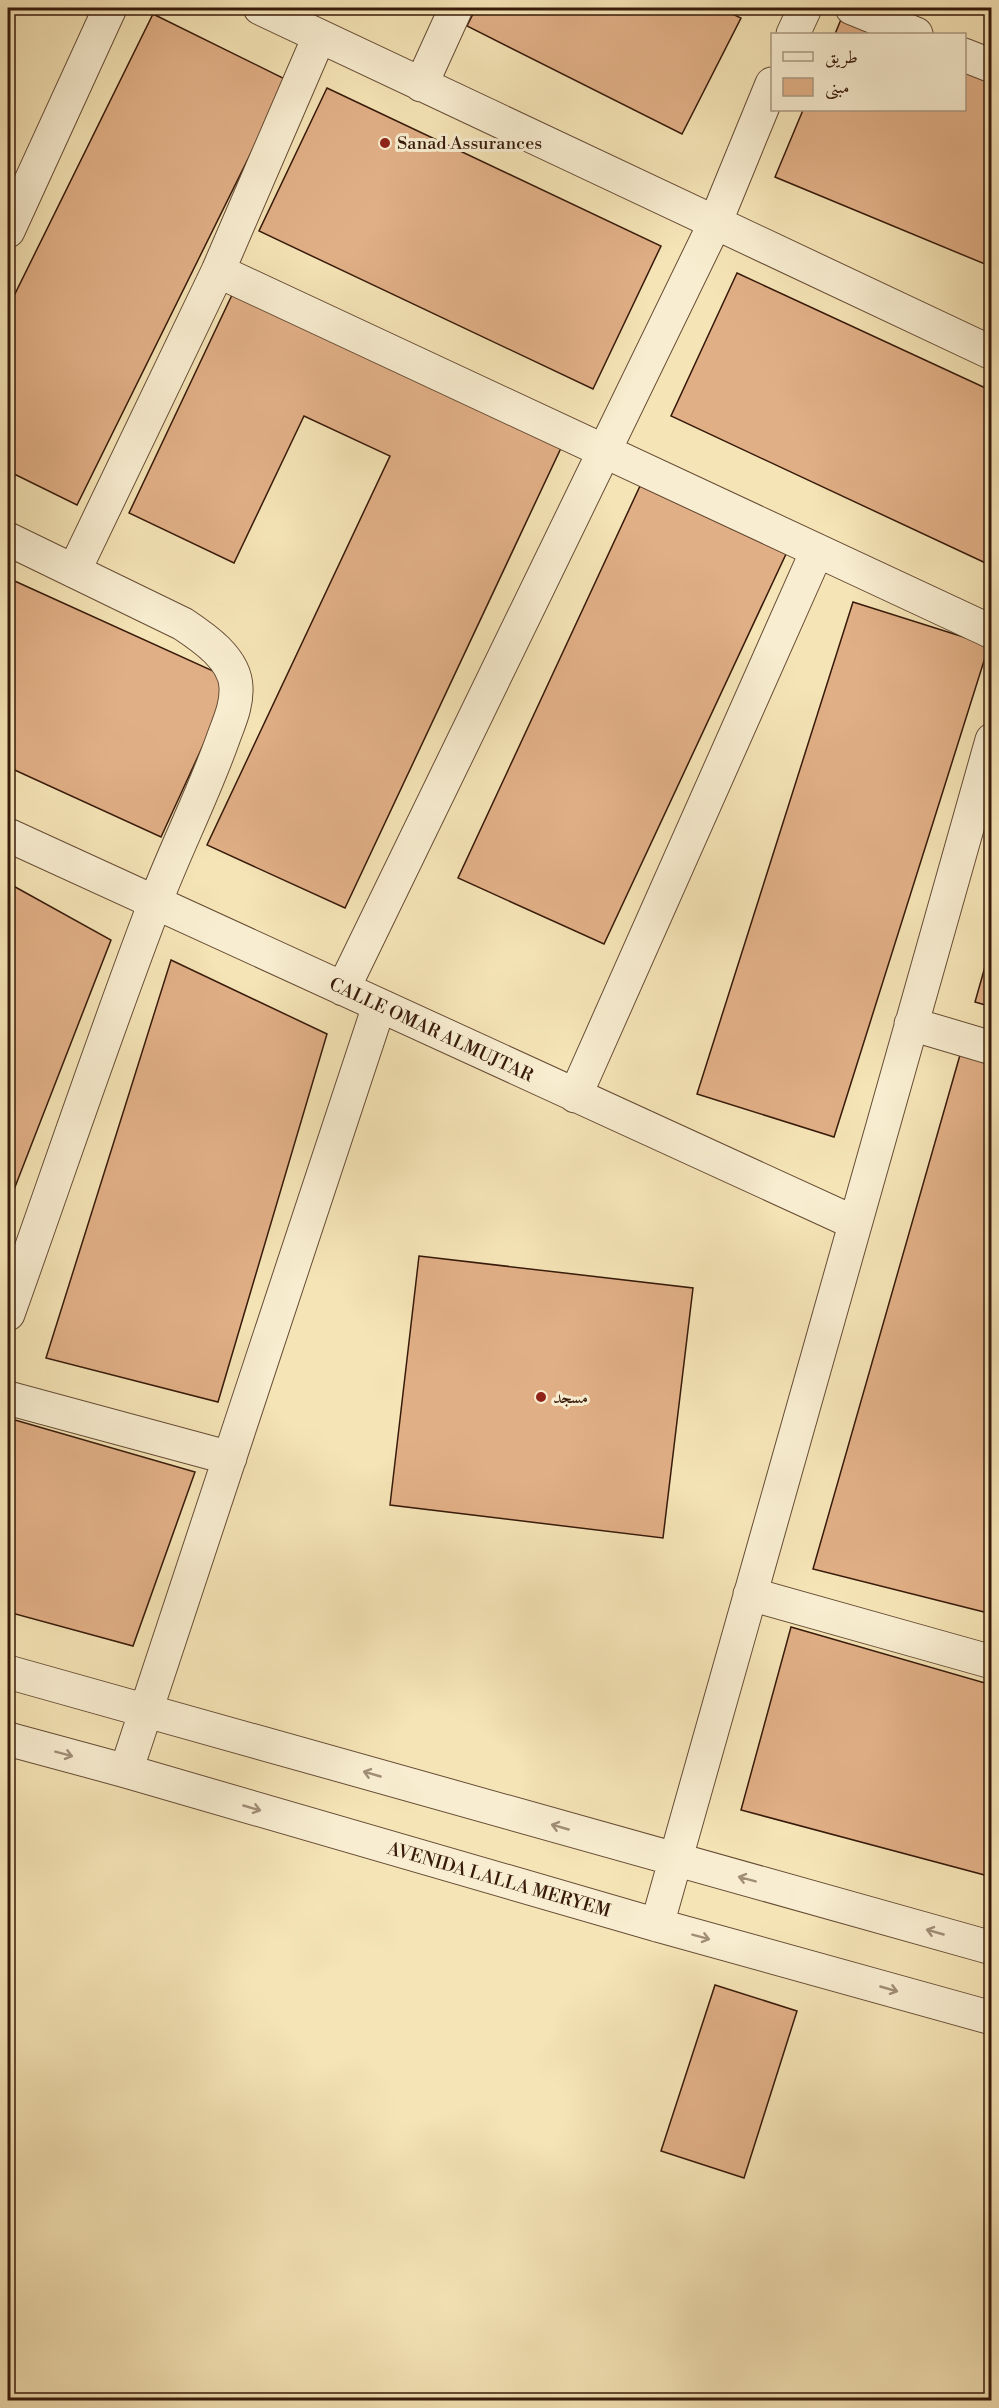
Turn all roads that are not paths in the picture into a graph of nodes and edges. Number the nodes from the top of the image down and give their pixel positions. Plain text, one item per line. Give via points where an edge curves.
1 (110, 8) edge
2 (260, 8) edge
3 (456, 8) edge
4 (852, 8) edge
5 (914, 33) edge
6 (319, 37) junction
7 (966, 56) edge
8 (992, 66) edge
9 (421, 85) junction
10 (771, 86) edge
11 (715, 223) junction
12 (8, 231) edge
13 (218, 271) junction
14 (992, 353) edge
15 (604, 451) junction
16 (8, 539) edge
17 (817, 551) junction
18 (74, 571) junction
19 (992, 632) edge
20 (992, 740) edge
21 (8, 835) edge
22 (155, 903) junction
23 (343, 989) junction
24 (379, 1006) junction
25 (911, 1024) junction
26 (992, 1048) edge
27 (575, 1096) junction
28 (855, 1224) junction
29 (8, 1314) edge
30 (8, 1398) edge
31 (230, 1458) junction
32 (750, 1594) junction
33 (992, 1662) edge
34 (8, 1672) edge
35 (146, 1710) junction
36 (8, 1739) edge
37 (126, 1771) junction
38 (675, 1860) junction
39 (657, 1925) junction
40 (992, 1948) edge
41 (992, 2018) edge

1 - 12 street
2 - 6 street
3 - 9 street
4 - 5 street
6 - 9 street
6 - 13 street
7 - 8 street
9 - 11 street
10 - 11 street
11 - 14 street
11 - 15 street
13 - 15 street
13 - 18 street
15 - 17 street
15 - 23 street
16 - 18 street
17 - 19 street
17 - 27 street
18 - 22 street via 183,624 216,649 233,670 236,701
20 - 25 street
21 - 22 street, CALLE OMAR ALMUJTAR
22 - 23 street, CALLE OMAR ALMUJTAR
22 - 29 street
23 - 24 street, CALLE OMAR ALMUJTAR
24 - 27 street, CALLE OMAR ALMUJTAR
24 - 31 street
25 - 26 street
25 - 28 street
27 - 28 street, CALLE OMAR ALMUJTAR
28 - 32 street
30 - 31 street
31 - 35 street
32 - 33 street
32 - 38 street
34 - 35 street
35 - 37 street
38 -> 35 street
36 -> 37 street, AVENIDA LALLA MERYEM
37 -> 39 street, AVENIDA LALLA MERYEM
38 - 39 street
40 -> 38 street
39 -> 41 street, AVENIDA LALLA MERYEM

